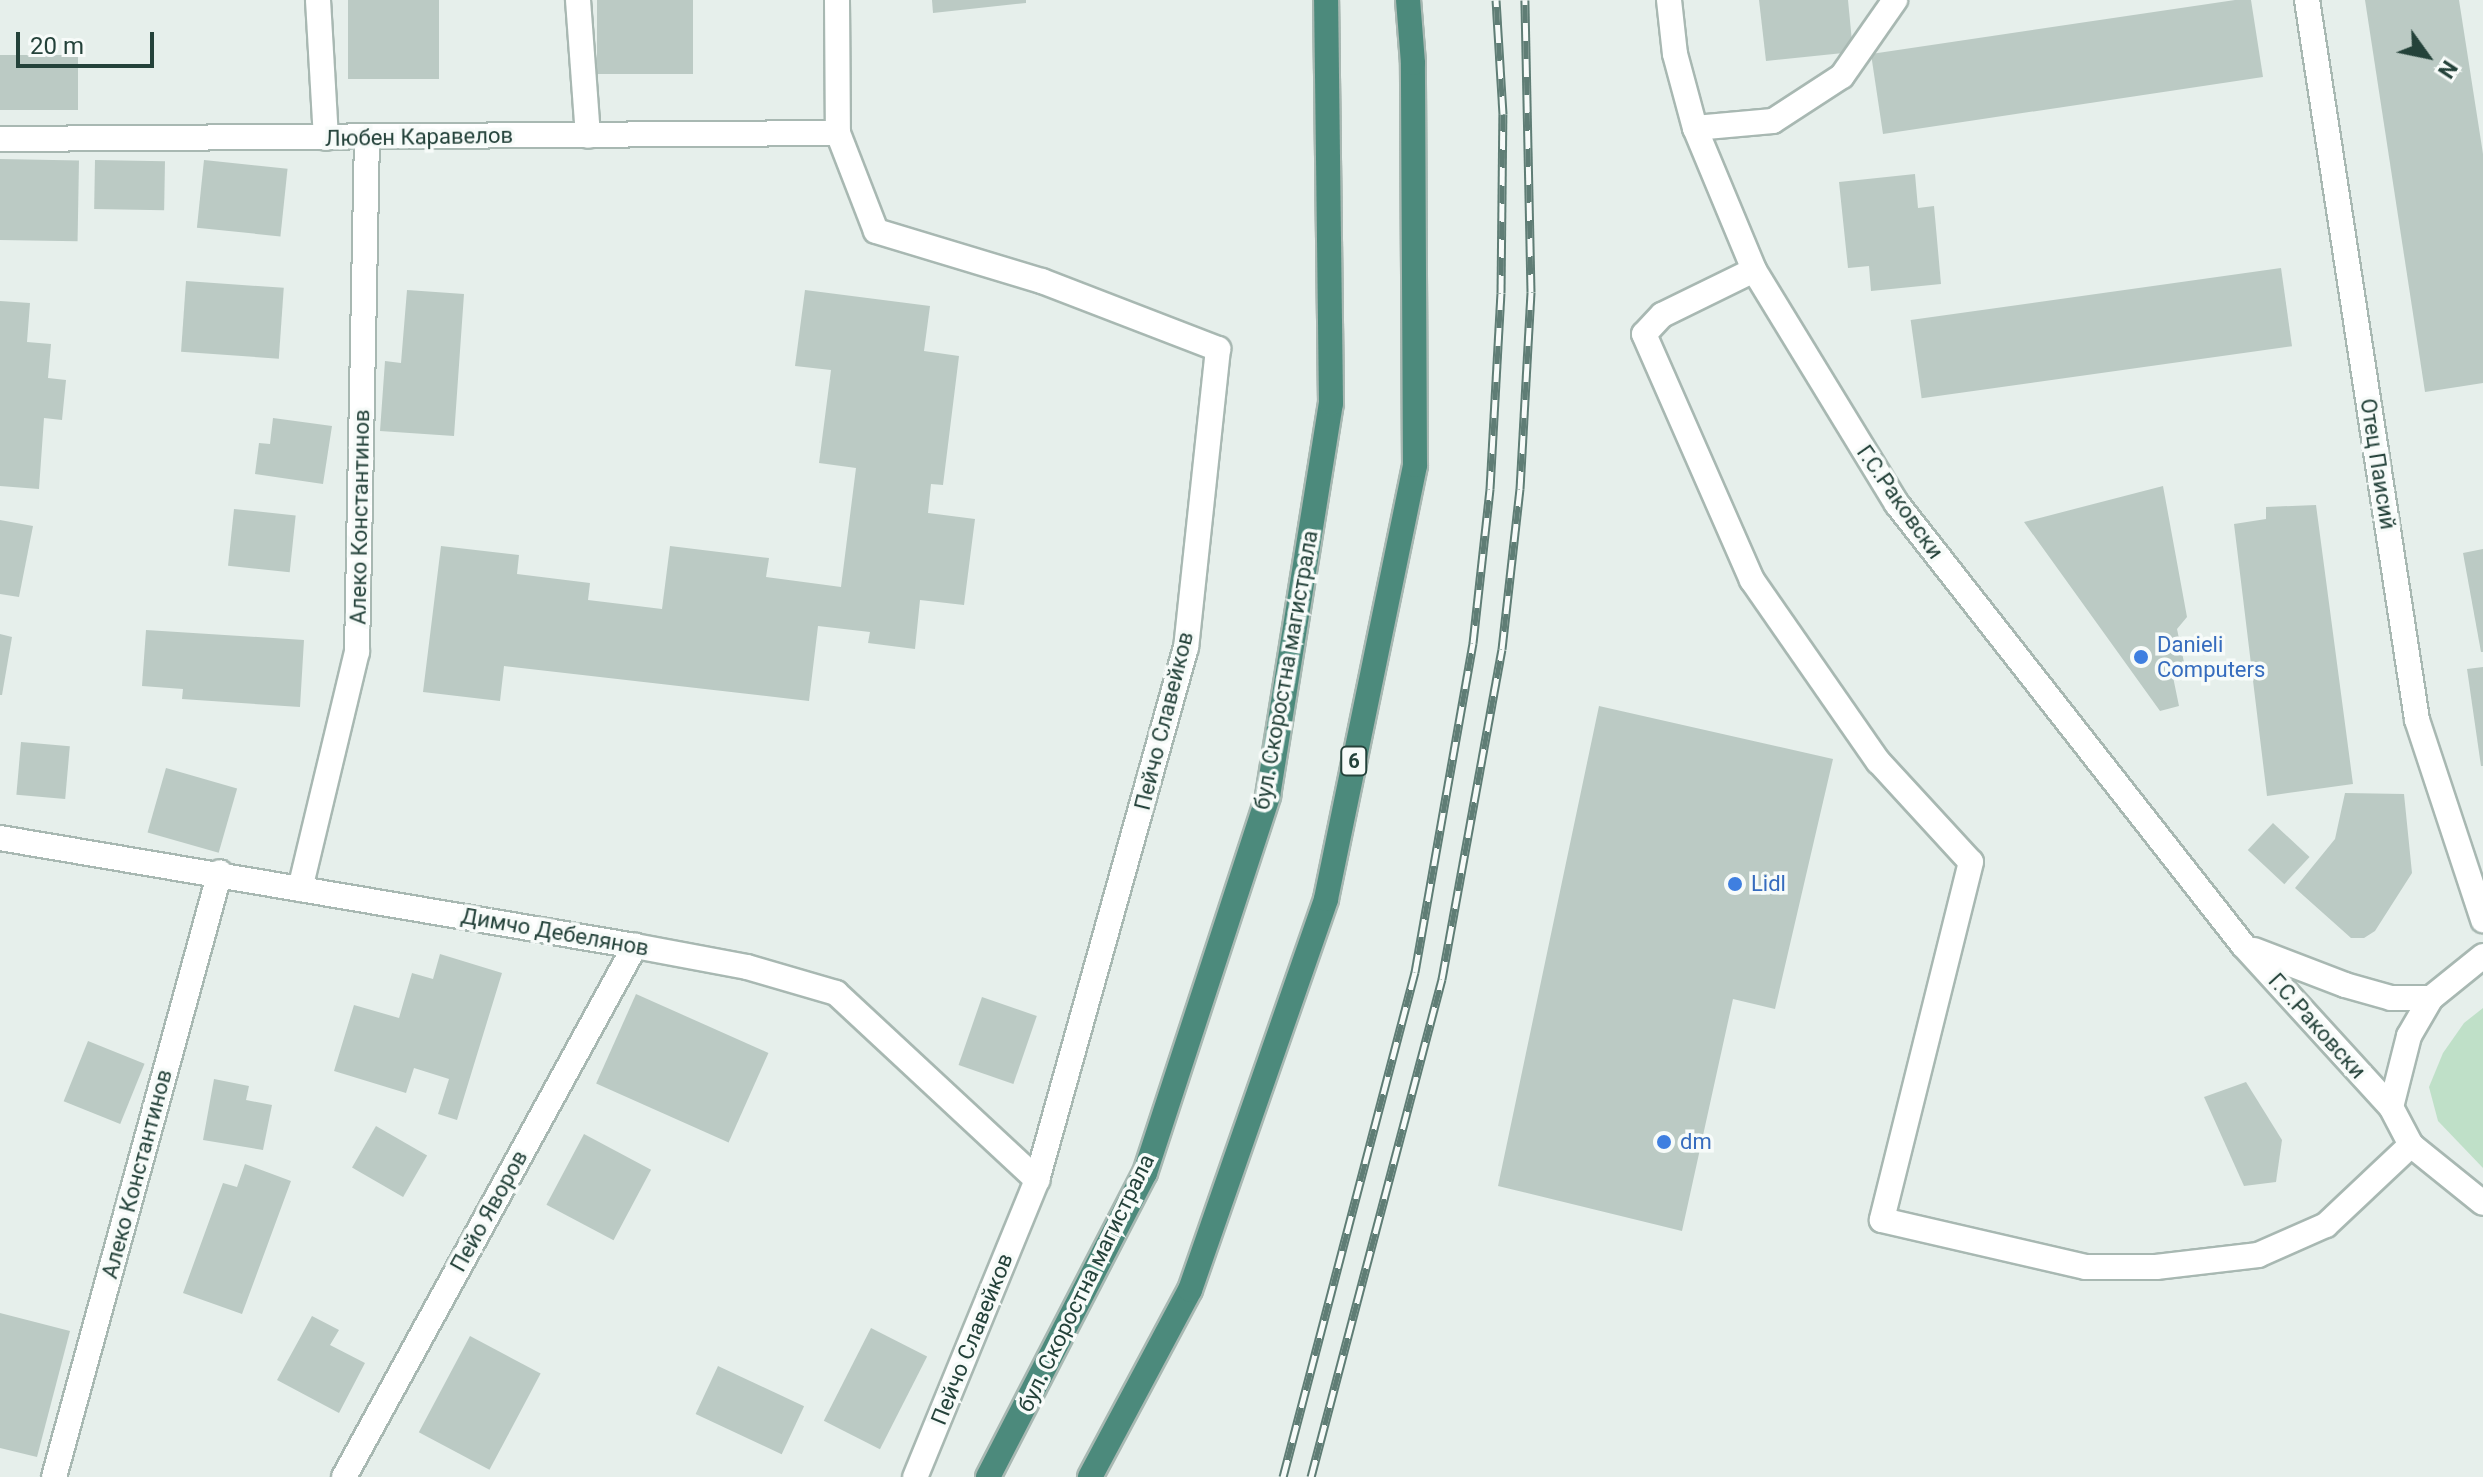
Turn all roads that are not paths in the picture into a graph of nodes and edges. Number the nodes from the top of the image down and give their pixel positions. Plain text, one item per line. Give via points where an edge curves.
1 (318, 0) edge
2 (578, 0) edge
3 (837, 0) edge
4 (1326, 0) edge
5 (1408, 0) edge
6 (1669, 0) edge
7 (1895, 0) edge
8 (2307, 0) edge
9 (1695, 128) junction
10 (838, 133) junction
11 (588, 136) junction
12 (326, 138) junction
13 (367, 138) junction
14 (0, 139) edge
15 (1754, 270) junction
16 (0, 838) edge
17 (220, 872) junction
18 (300, 889) junction
19 (2483, 920) edge
20 (2243, 945) junction
21 (635, 946) junction
22 (2483, 956) edge
23 (2431, 998) junction
24 (2391, 1107) junction
25 (2411, 1145) junction
26 (1037, 1180) junction
27 (2483, 1203) edge
28 (54, 1477) edge
29 (344, 1477) edge
30 (915, 1477) edge
31 (988, 1477) edge
32 (1090, 1477) edge

1 - 12 street
2 - 11 street
3 - 10 street
4 - 31 highway, бул. Скоростна магистрала via 1331,403 1268,796 1145,1173
5 - 32 highway, 6 via 1413,63 1415,465 1326,899 1190,1290
6 - 9 street, Г.С.Раковски via 1675,54
7 - 9 street via 1842,76 1773,121
8 - 19 street, Отец Паисий via 2417,720
9 - 15 street, Г.С.Раковски
10 - 11 street, Любен Каравелов
10 - 26 street, Пейчо Славейков via 876,231 1042,281 1218,349 1186,647
11 - 13 street, Любен Каравелов
12 - 13 street, Любен Каравелов
12 - 14 street, Любен Каравелов
13 - 18 street, Алеко Константинов via 357,652
15 - 20 street, Г.С.Раковски via 1897,504
15 - 25 street via 1662,315 1644,334 1752,580 1878,761 1971,862 1882,1220 2086,1267 2156,1267 2258,1255 2293,1243 2338,1216
16 - 17 street, Димчо Дебелянов
17 - 18 street, Димчо Дебелянов
17 - 28 street, Алеко Константинов
18 - 21 street, Димчо Дебелянов
20 - 23 street, Г.С.Раковски via 2391,998
20 - 24 street, Г.С.Раковски
21 - 26 street, Димчо Дебелянов via 747,967 836,993
21 - 29 street, Пейо Яворов
22 - 23 street
23 - 24 street via 2409,1036
24 - 25 street, Г.С.Раковски
25 - 27 street
26 - 30 street, Пейчо Славейков

